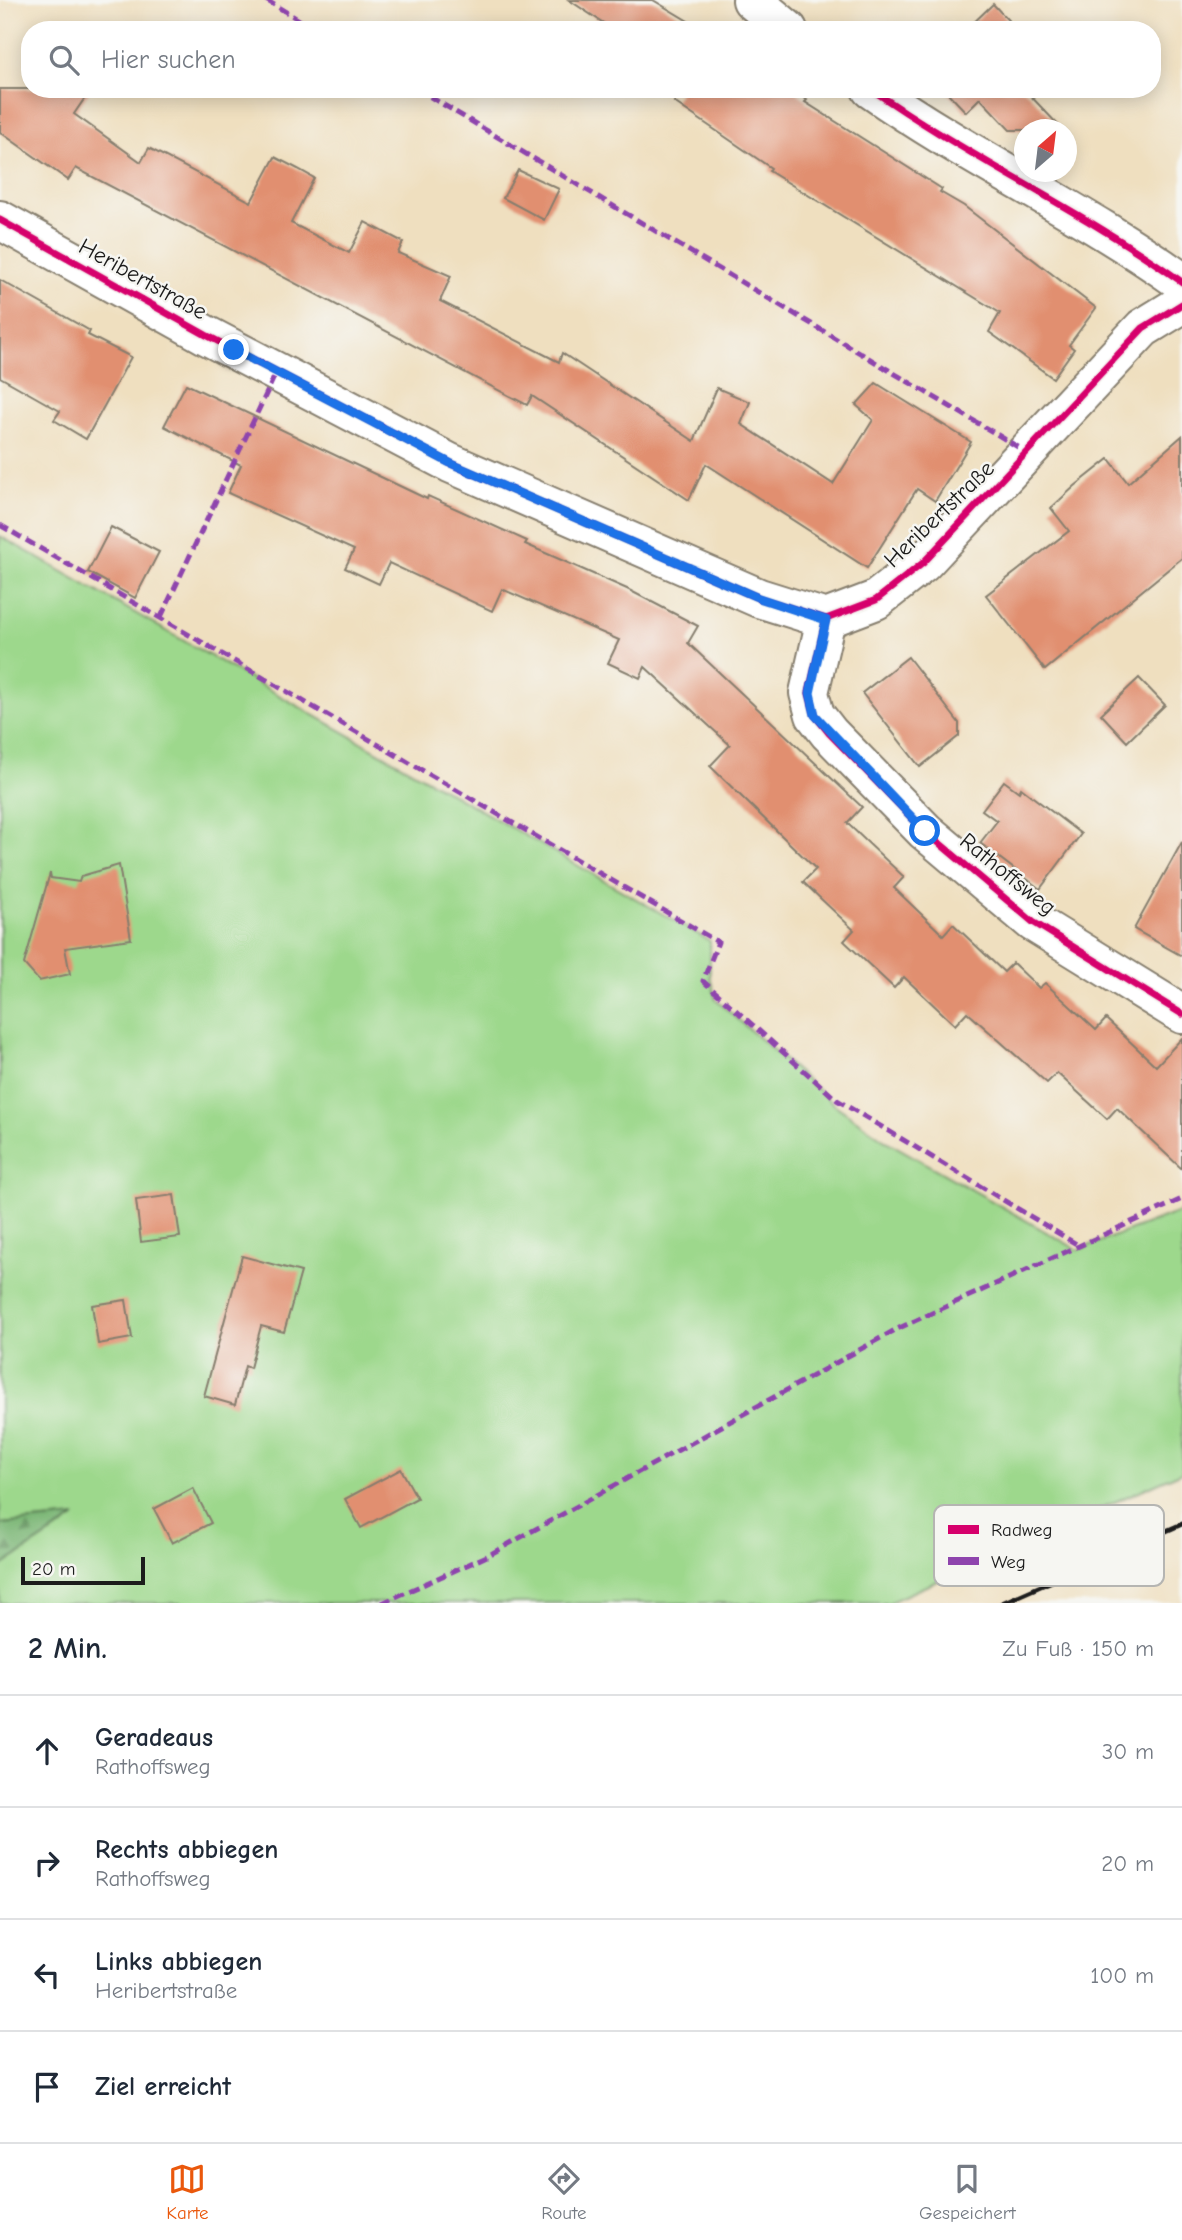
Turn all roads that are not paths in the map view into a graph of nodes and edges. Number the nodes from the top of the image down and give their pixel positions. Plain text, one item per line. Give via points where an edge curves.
1 (752, 0) edge
2 (777, 21) edge
3 (884, 98) edge
4 (0, 220) edge
5 (1182, 282) edge
6 (1182, 304) edge
7 (826, 620) junction
8 (1182, 1014) edge

1 - 2 street
3 - 5 street
4 - 7 street, Heribertstraße via 450,463 759,598
6 - 7 street, Heribertstraße via 1143,328 923,563 876,600
7 - 8 street, Rathoffsweg via 810,693 815,715 829,733 925,831 1032,922

